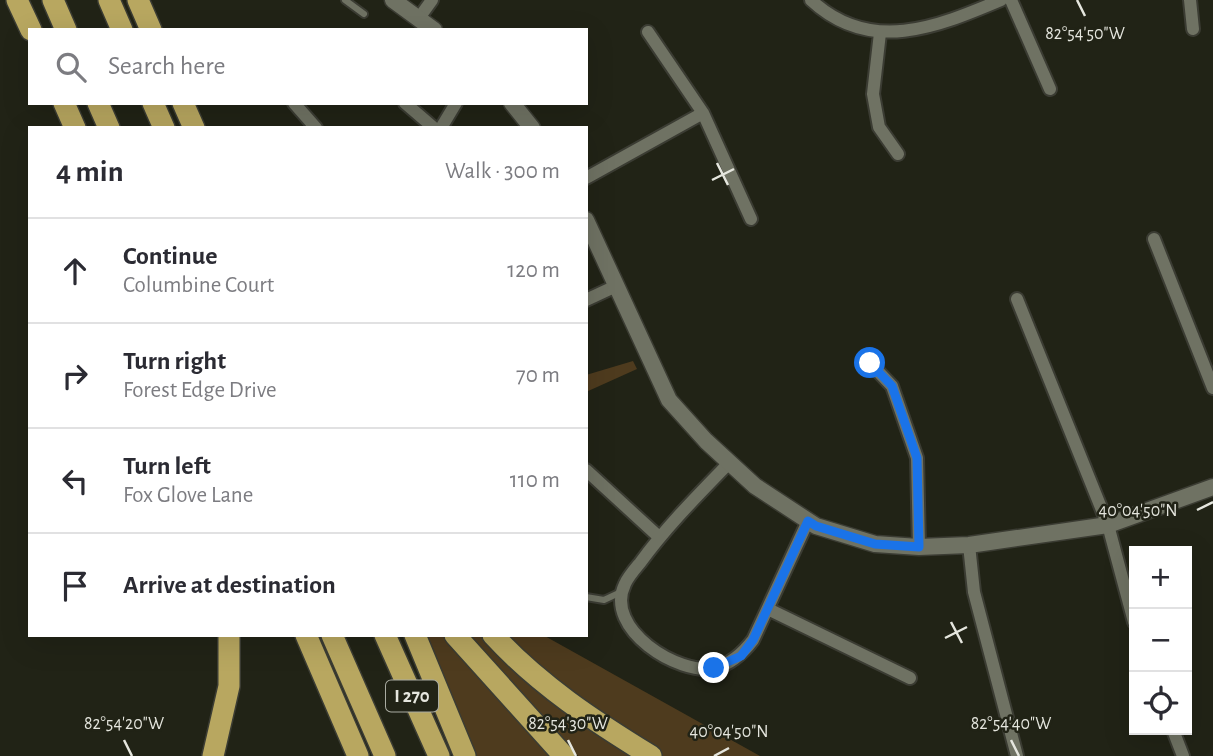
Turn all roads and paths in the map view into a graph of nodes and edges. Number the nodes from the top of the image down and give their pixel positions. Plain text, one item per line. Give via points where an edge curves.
1 (17, 0) edge
2 (53, 0) edge
3 (109, 0) edge
4 (138, 0) edge
5 (345, 0) edge
6 (393, 0) edge
7 (432, 0) edge
8 (811, 0) edge
9 (1001, 0) edge
10 (1011, 0) edge
11 (1191, 0) edge
12 (364, 13) dead end
13 (419, 18) junction
14 (29, 28) edge
15 (65, 28) edge
16 (121, 28) edge
17 (150, 28) edge
18 (432, 28) edge
19 (1193, 29) dead end
20 (648, 32) dead end
21 (880, 33) junction
22 (1050, 89) dead end
23 (65, 105) edge
24 (99, 105) edge
25 (154, 105) edge
26 (184, 105) edge
27 (295, 105) edge
28 (407, 105) edge
29 (455, 105) edge
30 (514, 105) edge
31 (703, 113) junction
32 (74, 126) edge
33 (108, 126) edge
34 (163, 126) edge
35 (193, 126) edge
36 (314, 126) edge
37 (432, 126) edge
38 (442, 126) edge
39 (530, 126) edge
40 (898, 154) dead end
41 (588, 177) edge
42 (751, 219) dead end
43 (588, 224) edge
44 (1154, 239) dead end
45 (616, 286) junction
46 (588, 299) edge
47 (1017, 299) dead end
48 (870, 363) dead end
49 (1213, 388) edge
50 (729, 463) junction
51 (588, 472) edge
52 (1213, 487) edge
53 (808, 521) junction
54 (1108, 525) junction
55 (659, 537) junction
56 (969, 545) junction
57 (919, 547) junction
58 (623, 591) junction
59 (588, 597) edge
60 (768, 609) junction
61 (1131, 609) edge
62 (229, 637) edge
63 (307, 637) edge
64 (333, 637) edge
65 (386, 637) edge
66 (416, 637) edge
67 (457, 637) edge
68 (495, 637) edge
69 (910, 677) dead end
70 (1174, 735) edge
71 (213, 754) edge
72 (358, 756) edge
73 (384, 756) edge
74 (439, 756) edge
75 (465, 756) edge
76 (564, 756) edge
77 (651, 756) edge
78 (1017, 756) edge
79 (1183, 756) edge

1 - 14 highway
2 - 15 highway
3 - 16 highway
4 - 17 highway
5 - 12 lane
6 - 13 street
7 - 13 street
8 - 21 street via 845,23
9 - 21 street via 937,26
10 - 22 street
11 - 19 street
13 - 18 street
20 - 31 street
21 - 40 street via 873,94 878,127
23 - 32 highway
24 - 33 highway
25 - 34 highway
26 - 35 highway
27 - 36 street
28 - 37 street
29 - 38 street
30 - 39 street
31 - 41 street
31 - 42 street
43 - 45 street
44 - 49 street
45 - 46 street
45 - 50 street via 669,400
47 - 54 street
48 - 57 street via 892,386 917,458
50 - 53 street
50 - 55 street
51 - 55 street
52 - 54 street
53 - 57 street via 875,544
53 - 60 street
54 - 56 street
54 - 61 street
55 - 58 street
56 - 57 street
56 - 78 street via 974,592
58 - 59 lane via 604,600
58 - 60 street via 624,621 634,635 684,665 714,668 741,656
60 - 69 street
62 - 71 highway via 229,687
63 - 72 highway
64 - 73 highway, I 270
65 - 74 highway, I 270
66 - 75 highway
67 - 76 highway
68 - 77 highway via 549,689
70 - 79 street

